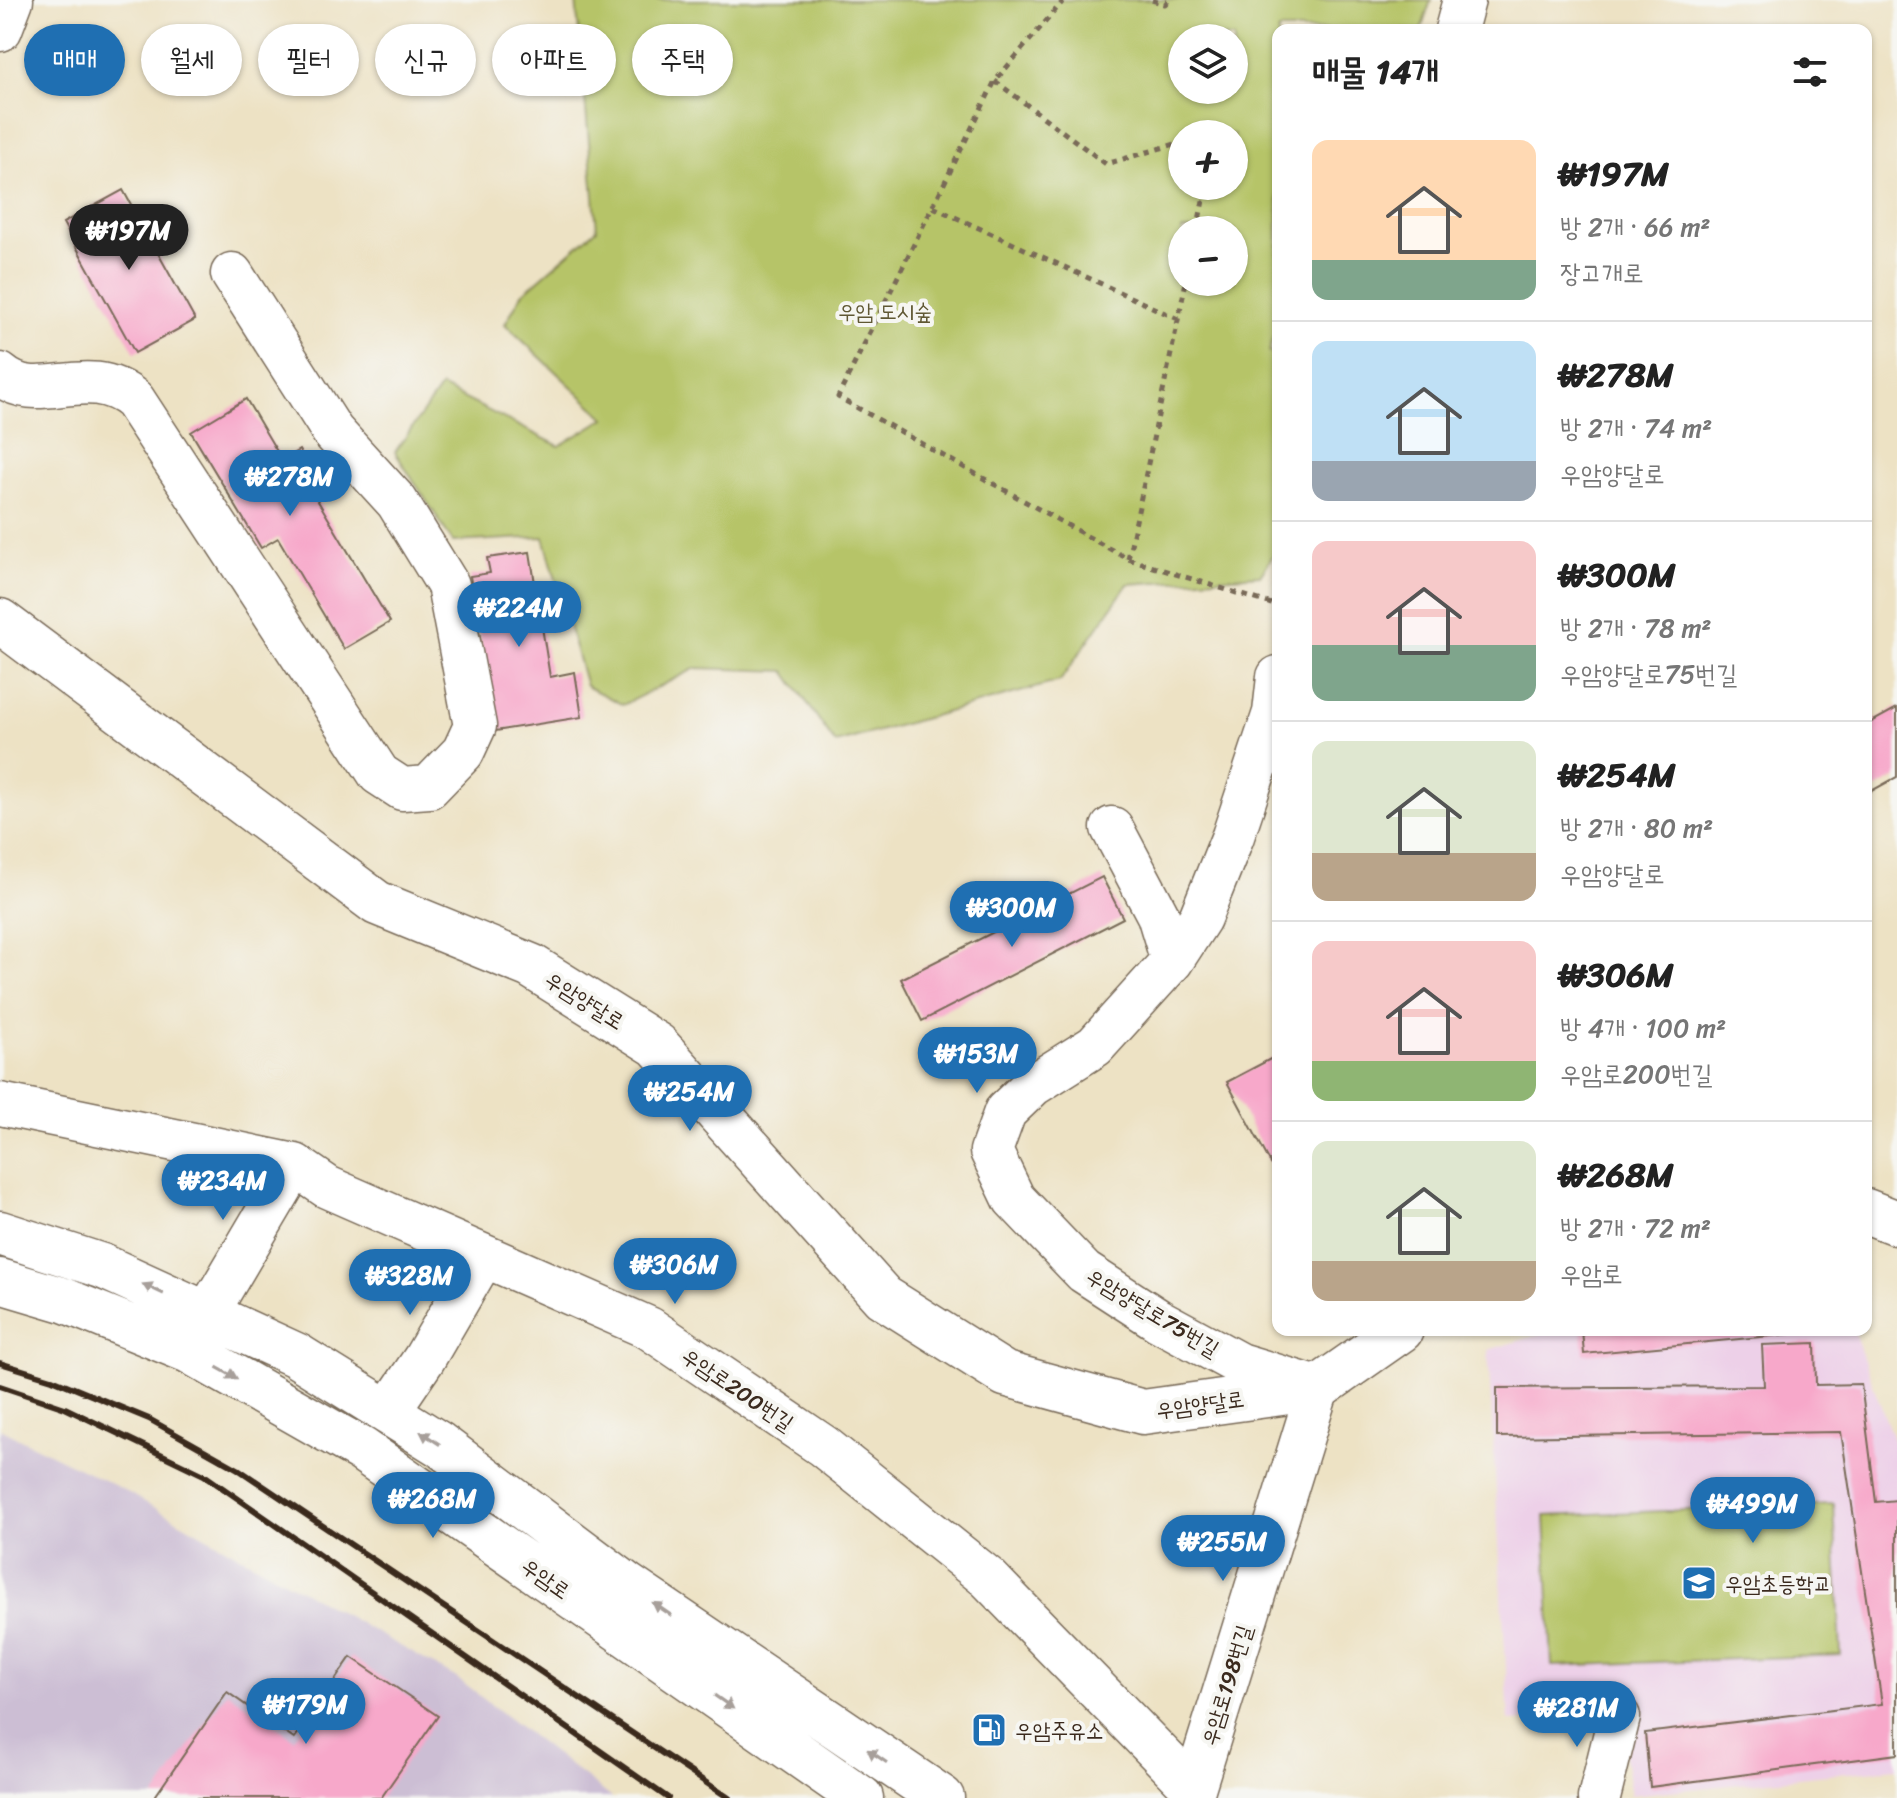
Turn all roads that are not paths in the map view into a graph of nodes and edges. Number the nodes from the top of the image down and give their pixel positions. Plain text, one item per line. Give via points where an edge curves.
1 (11, 0) edge
2 (1464, 0) edge
3 (1458, 24) edge
4 (0, 29) edge
5 (232, 274) dead end
6 (0, 374) edge
7 (0, 621) edge
8 (1272, 719) edge
9 (1112, 828) dead end
10 (1172, 961) junction
11 (0, 1104) edge
12 (295, 1165) junction
13 (1872, 1213) edge
14 (1897, 1223) edge
15 (0, 1233) edge
16 (484, 1256) junction
17 (0, 1281) edge
18 (207, 1314) junction
19 (1392, 1336) edge
20 (1318, 1388) junction
21 (388, 1412) junction
22 (1619, 1717) dead end
23 (1192, 1793) edge
24 (861, 1798) edge
25 (942, 1798) edge
26 (1599, 1798) edge

1 - 4 main road
2 - 3 street
5 - 6 street via 333,432 397,502 448,585 475,726 463,752 429,787 402,789 379,774 134,400 105,383 28,388 12,385
7 - 20 main road, 우암양달로 via 377,903 531,966 657,1045 883,1297 1005,1374 1143,1412
8 - 10 street, 우암양달로75번길 via 1200,918
9 - 10 street via 1158,915
10 - 20 street, 우암양달로75번길 via 1095,1046 1033,1085 1005,1112 991,1151 1014,1199 1084,1272 1239,1364
11 - 12 street, 우암로200번길
12 - 16 street, 우암로200번길 via 327,1187
12 - 18 street
13 - 14 main road
18 -> 15 main road, 우암로 via 102,1266
16 - 21 street
16 - 23 street, 우암로200번길 via 649,1328 823,1446 988,1578
17 -> 24 main road, 우암로 via 64,1300 189,1351 361,1449
18 - 21 main road, 우암로 via 296,1355
19 - 20 main road, 우암양달로
20 - 23 street, 우암로198번길
25 -> 21 main road, 우암로 via 641,1595
22 - 26 street

